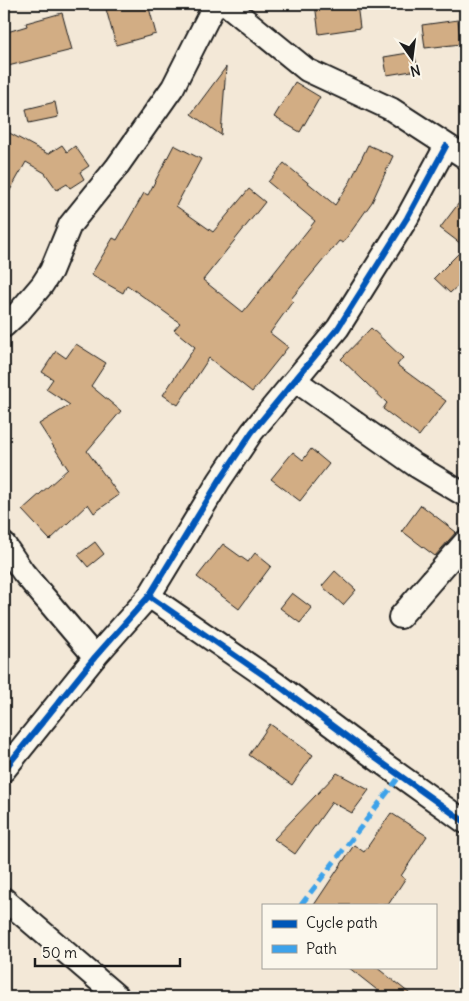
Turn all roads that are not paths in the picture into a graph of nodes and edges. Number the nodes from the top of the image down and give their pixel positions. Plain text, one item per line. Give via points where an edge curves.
1 (215, 4) edge
2 (226, 4) edge
3 (446, 146) junction
4 (465, 157) edge
5 (4, 326) edge
6 (296, 381) junction
7 (465, 495) edge
8 (465, 542) edge
9 (4, 544) edge
10 (149, 596) junction
11 (400, 617) dead end
12 (95, 658) junction
13 (4, 770) edge
14 (465, 822) edge
15 (4, 899) edge
16 (118, 997) edge

1 - 5 street via 174,87 70,225 42,285
2 - 3 street via 307,70 391,109
3 - 4 street
3 - 6 street via 338,328
6 - 7 street via 415,465
6 - 10 street via 252,432
8 - 11 street
9 - 12 street via 23,572
10 - 12 street
10 - 14 street via 275,683
12 - 13 street
15 - 16 street

